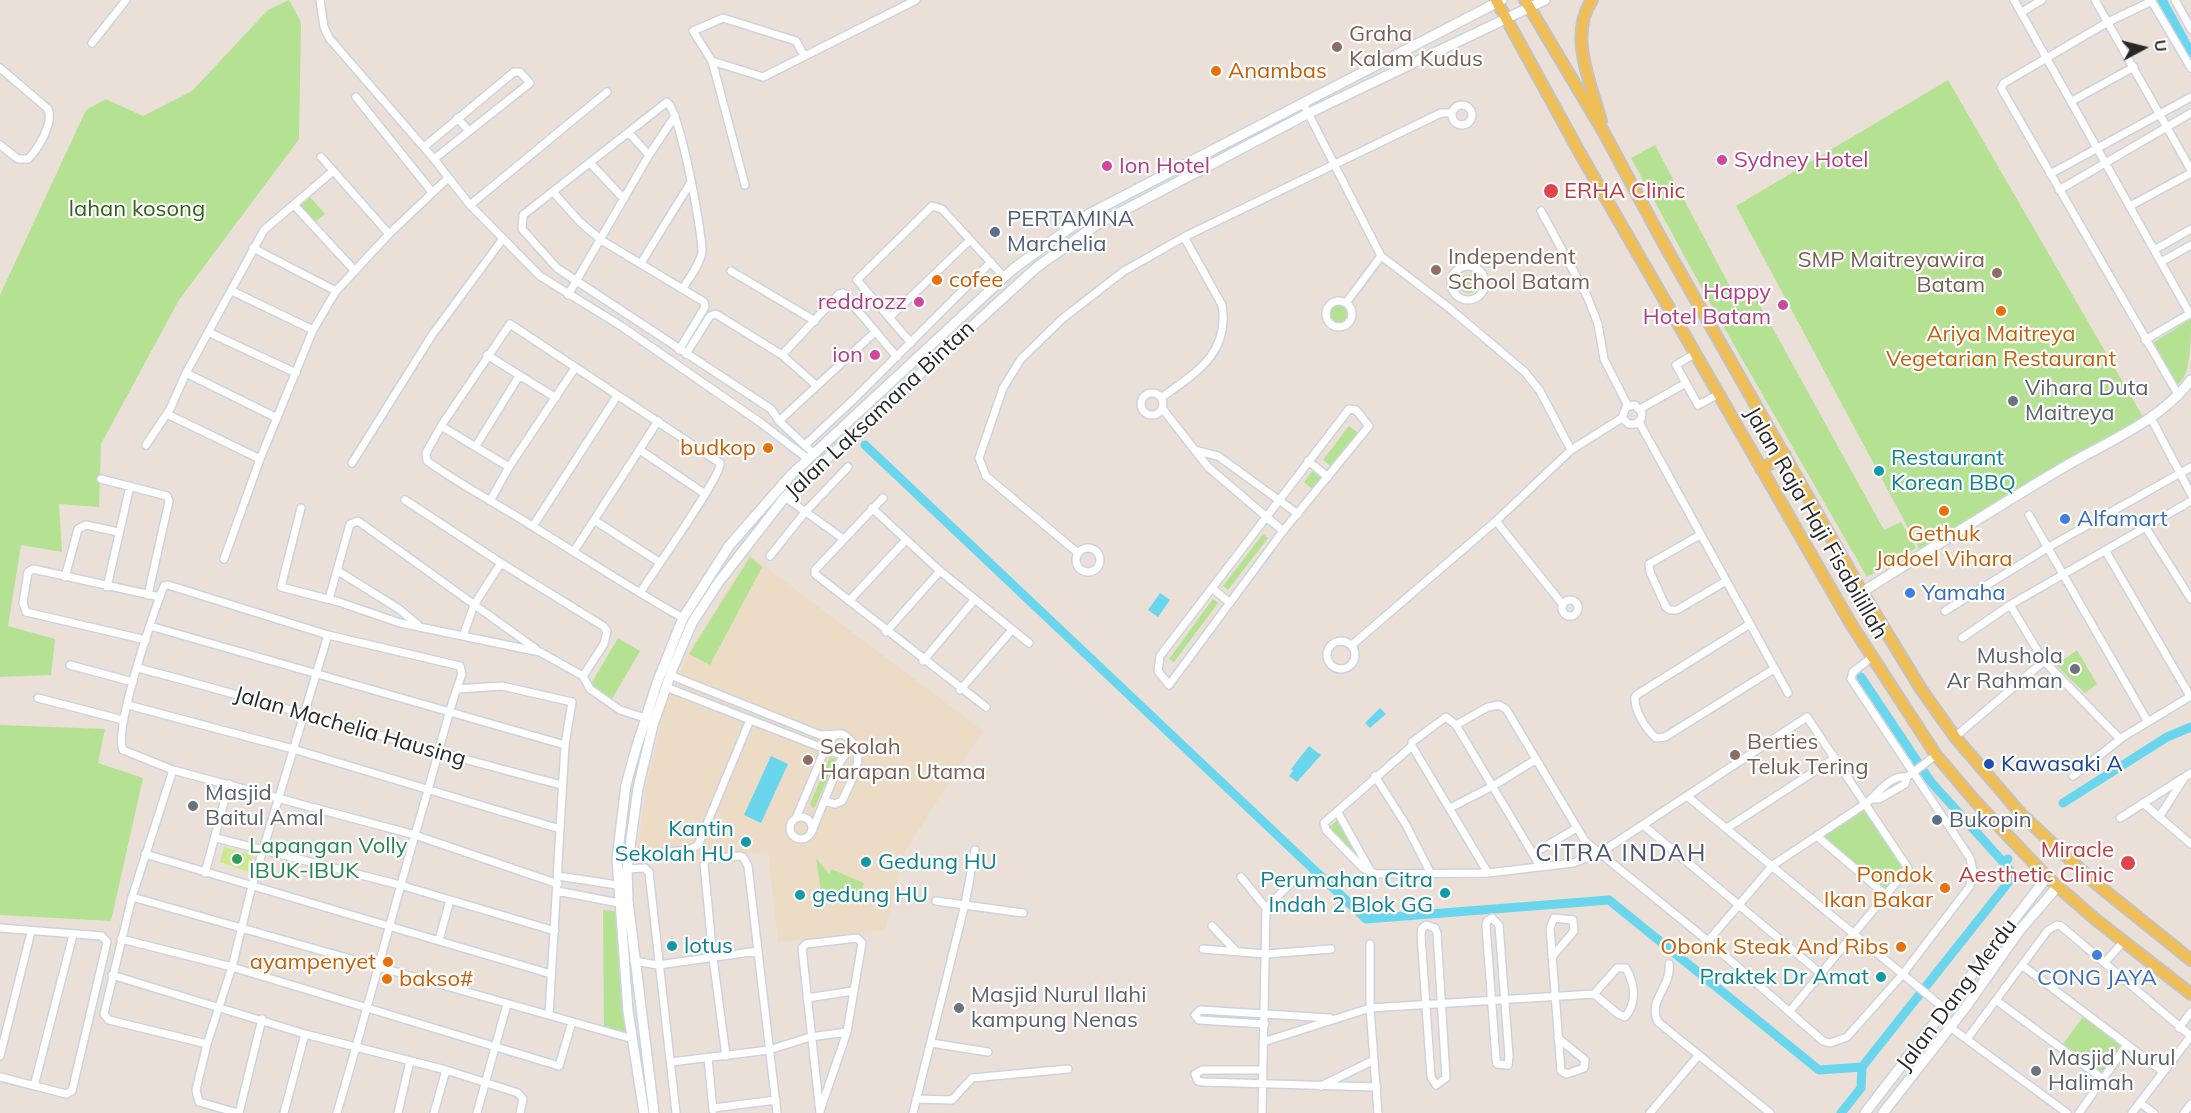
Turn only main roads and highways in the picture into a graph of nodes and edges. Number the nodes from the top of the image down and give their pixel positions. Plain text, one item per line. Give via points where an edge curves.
1 (1545, 0) edge
2 (1592, 0) edge
3 (1498, 1) edge
4 (1527, 4) edge
5 (1506, 19) junction
6 (1307, 109) junction
7 (1603, 131) junction
8 (2191, 380) edge
9 (1785, 455) junction
10 (1761, 469) junction
11 (1862, 592) junction
12 (627, 785) junction
13 (638, 788) junction
14 (2047, 877) junction
15 (2058, 886) junction
16 (2019, 914) junction
17 (2028, 921) junction
18 (2191, 960) edge
19 (2191, 994) edge
20 (644, 1113) edge
21 (654, 1113) edge
22 (1865, 1113) edge
23 (1883, 1113) edge

1 - 4 main road, Jalan Laksamana Bintan
2 - 7 main road via 1584,15 1582,48
3 - 5 main road, Jalan Raja Haji Fisabilillah
3 - 6 main road, Jalan Laksamana Bintan
4 - 5 main road, Jalan Laksamana Bintan
4 - 7 main road, Jalan Raja Haji Fisabilillah
5 - 6 main road, Jalan Laksamana Bintan
5 - 10 main road, Jalan Raja Haji Fisabilillah
6 - 12 main road, Jalan Laksamana Bintan via 1089,214 1026,258 811,456 729,546 683,618 645,718
6 - 13 main road, Jalan Laksamana Bintan via 1096,225 1048,258 785,497 743,548 685,637 666,687
7 - 9 main road, Jalan Raja Haji Fisabilillah
8 - 11 main road via 2179,396 2151,418 2000,505
9 - 10 main road
9 - 11 main road, Jalan Raja Haji Fisabilillah
10 - 14 main road, Jalan Raja Haji Fisabilillah via 1932,759
11 - 18 main road, Jalan Raja Haji Fisabilillah via 1955,737 2021,814 2094,882
12 - 13 main road
12 - 20 main road, Jalan Laksamana Bintan via 617,885
13 - 21 main road, Jalan Laksamana Bintan via 627,869 634,962
14 - 15 main road, Jalan Raja Haji Fisabilillah
14 - 16 main road, Jalan Dang Merdu
15 - 17 main road, Jalan Dang Merdu
15 - 19 main road, Jalan Raja Haji Fisabilillah
16 - 17 main road via 2026,914
16 - 22 main road, Jalan Dang Merdu
17 - 23 main road, Jalan Dang Merdu

